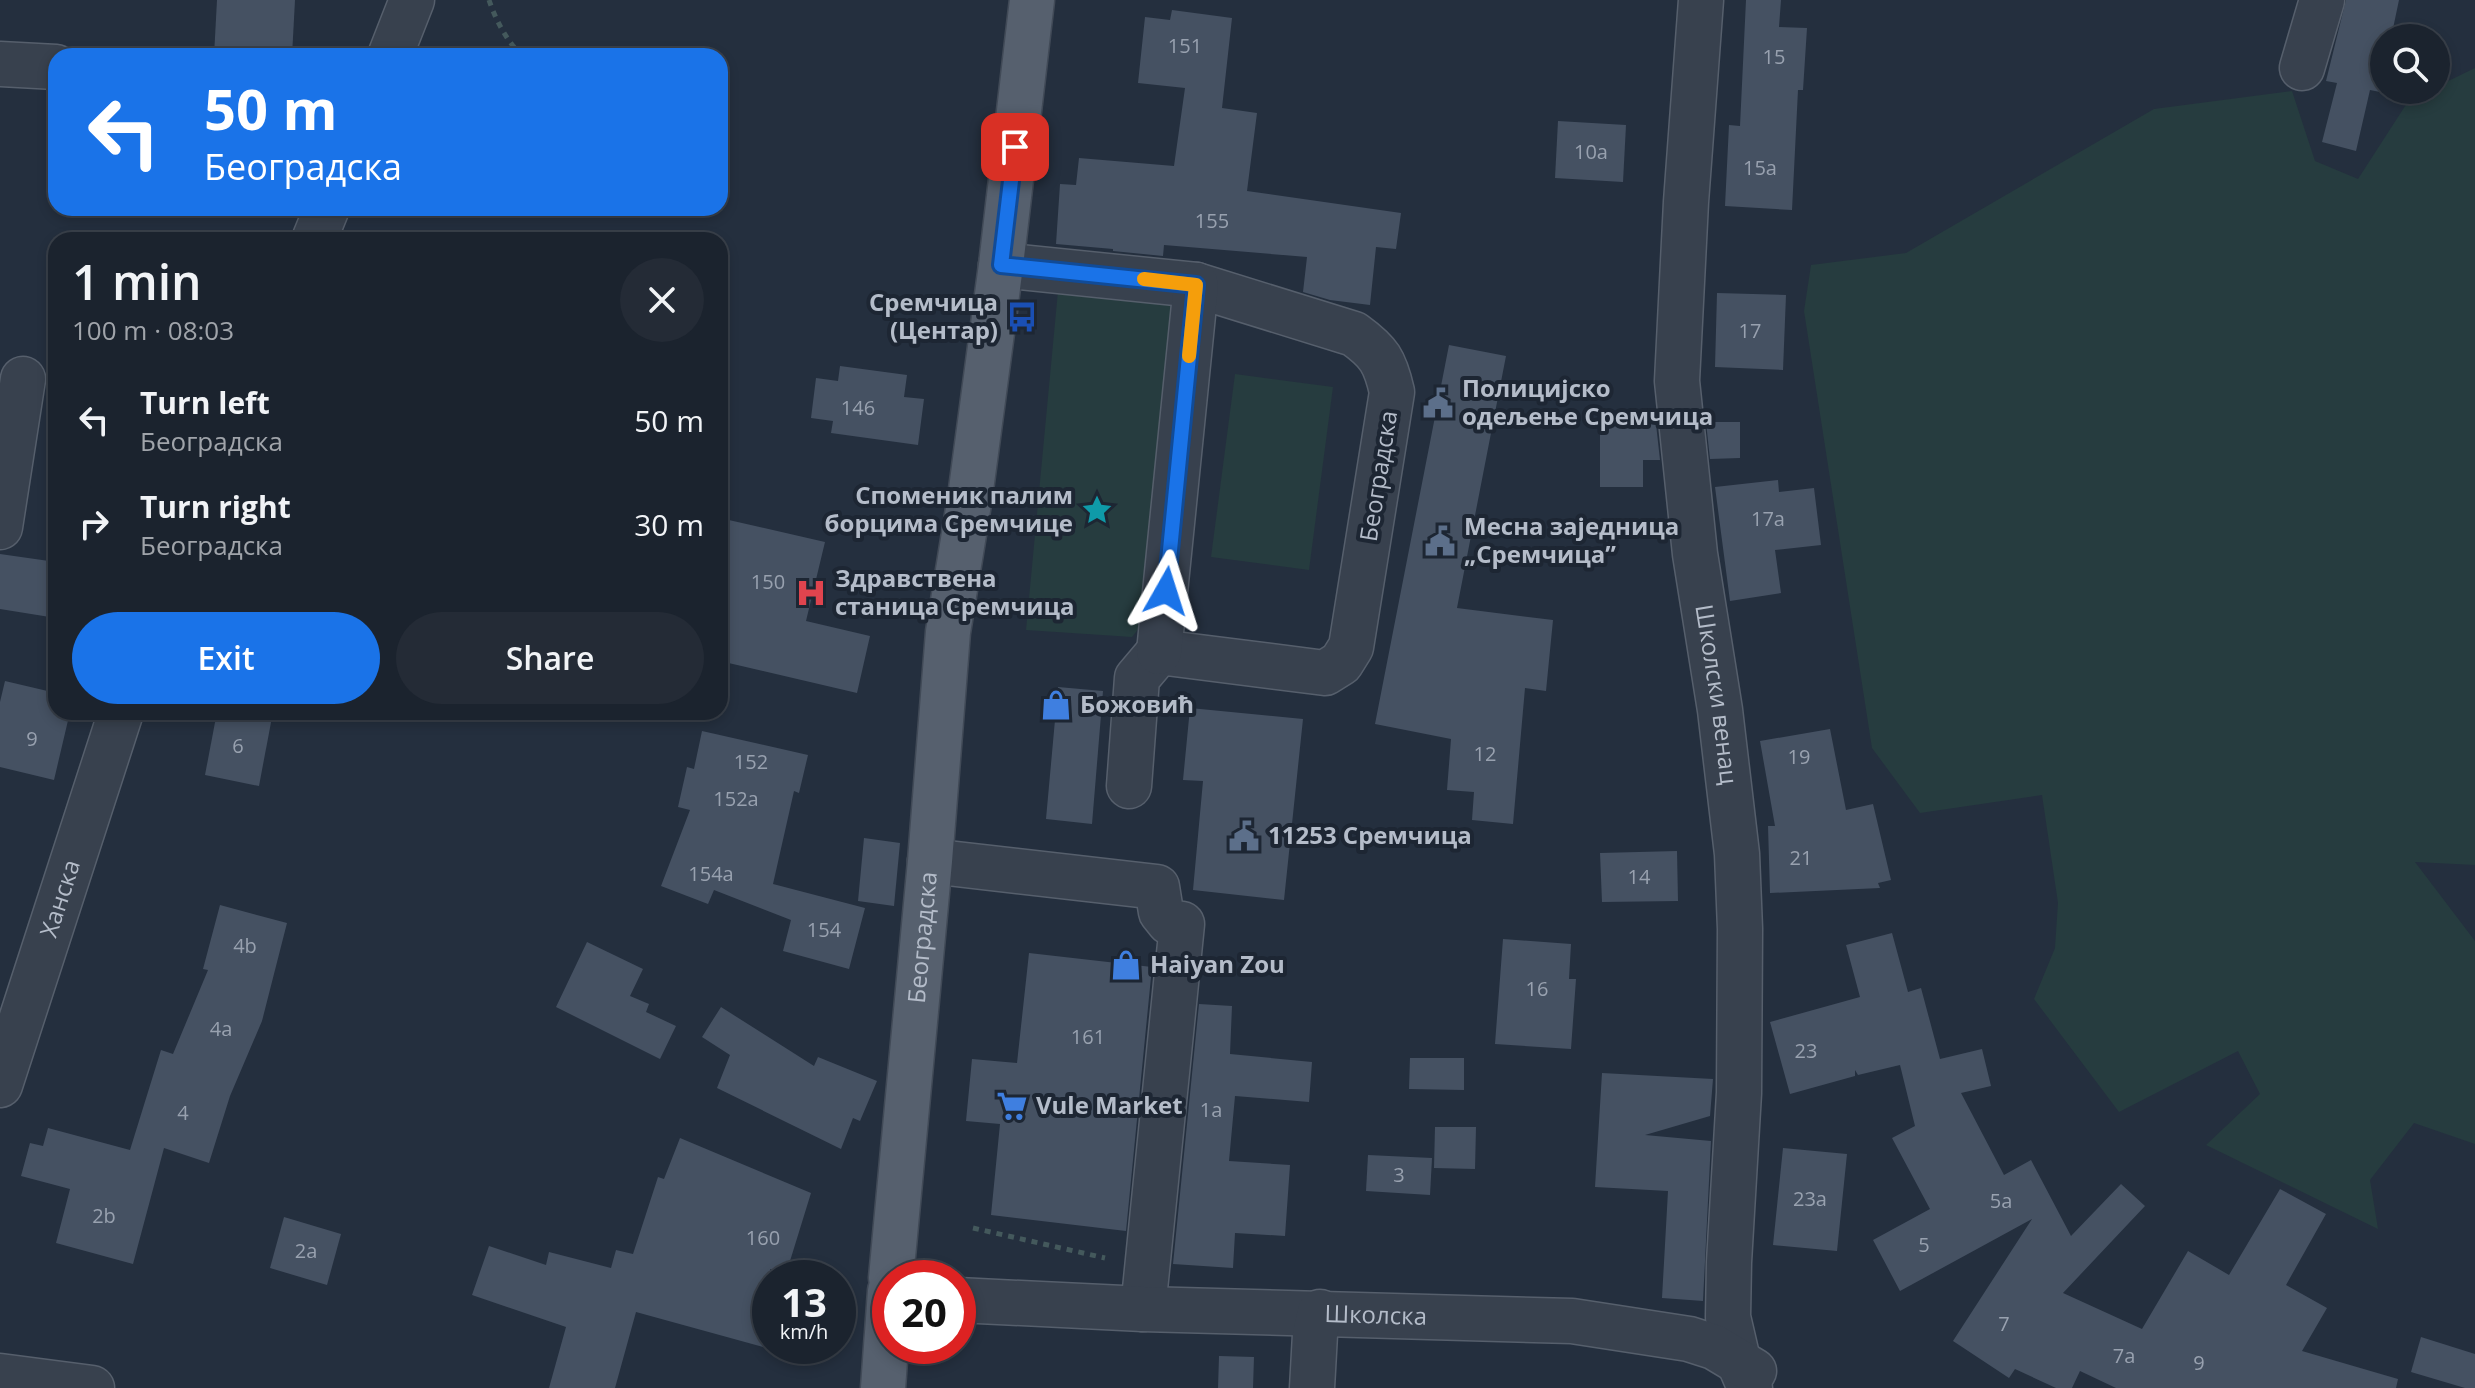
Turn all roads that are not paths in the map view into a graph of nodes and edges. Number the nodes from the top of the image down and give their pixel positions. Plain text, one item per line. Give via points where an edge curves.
1 (412, 0) edge
2 (1032, 0) edge
3 (1701, 0) edge
4 (2322, 0) edge
5 (393, 48) edge
6 (0, 64) edge
7 (48, 67) edge
8 (2302, 68) dead end
9 (1001, 265) junction
10 (1196, 285) junction
11 (26, 380) edge
12 (0, 527) edge
13 (1159, 652) junction
14 (118, 720) edge
15 (1129, 786) dead end
16 (930, 861) junction
17 (0, 1085) edge
18 (893, 1260) edge
19 (976, 1301) edge
20 (1143, 1309) junction
21 (1320, 1312) junction
22 (885, 1364) edge
23 (1744, 1374) edge
24 (0, 1376) edge
25 (92, 1388) edge
26 (883, 1388) edge
27 (1312, 1388) edge
28 (1779, 1388) edge

1 - 5 street
2 - 9 main road, Београдска
3 - 23 street, Школски венац via 1677,381 1737,854 1739,1093 1728,1317
4 - 8 street
6 - 7 street
9 - 10 street, Београдска
9 - 16 main road, Београдска via 948,632
10 - 13 street
10 - 13 street, Београдска via 1354,334 1375,349 1392,392 1351,647 1341,663 1325,673
11 - 12 street
13 - 15 street via 1137,678
14 - 17 street, Ханска
16 - 18 main road, Београдска
16 - 20 street via 1157,887 1161,912 1169,922 1182,924
19 - 20 street, Школска
20 - 21 street, Школска
21 - 23 street, Школска via 1572,1321 1689,1339 1714,1347
21 - 27 street
22 - 26 main road
23 - 28 street, Школска
24 - 25 street

